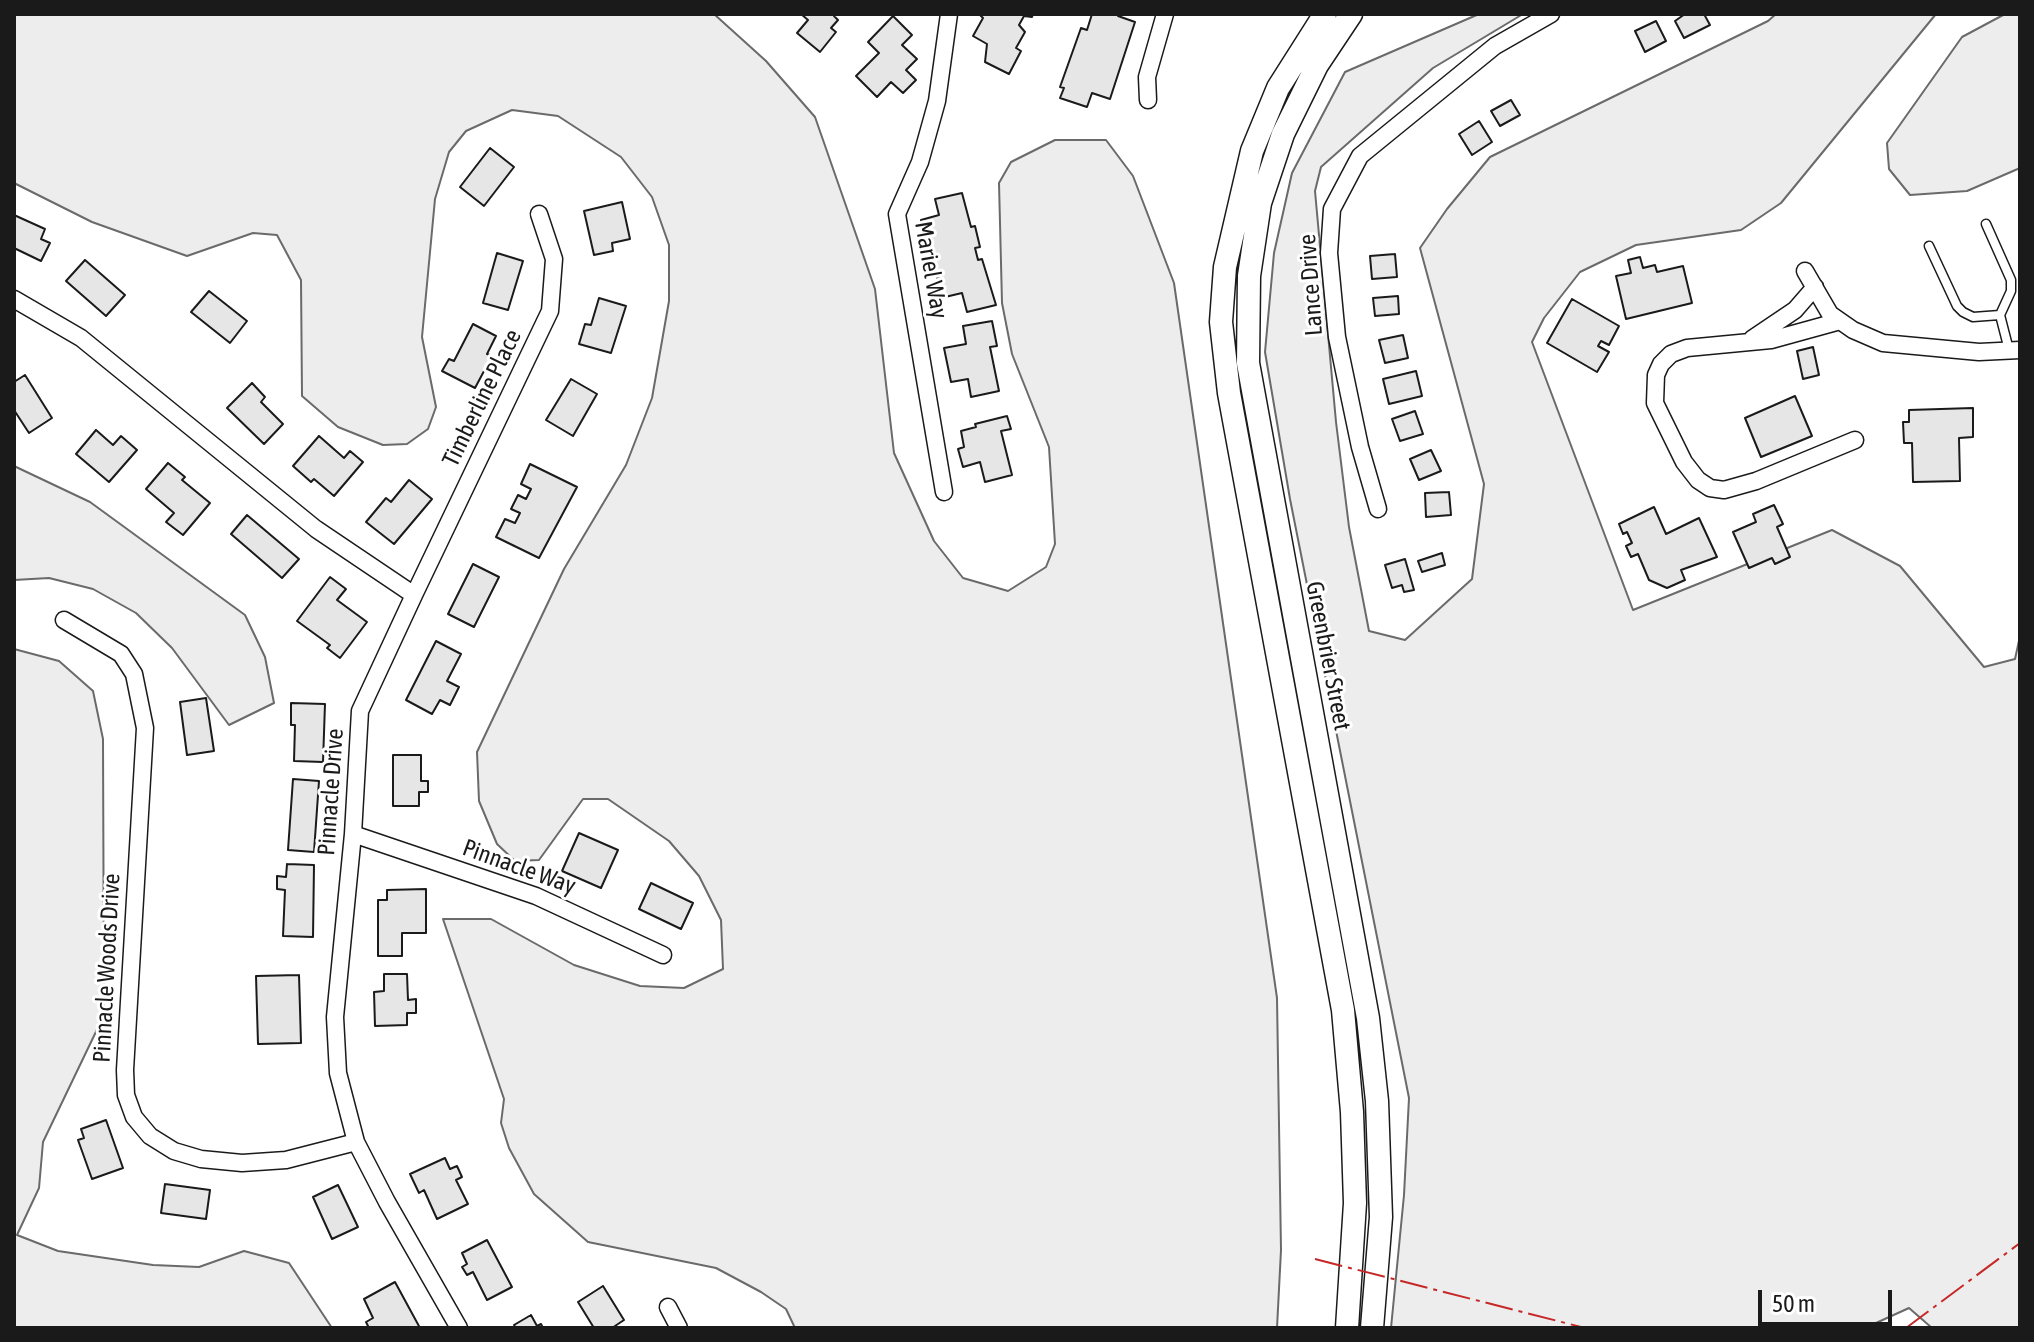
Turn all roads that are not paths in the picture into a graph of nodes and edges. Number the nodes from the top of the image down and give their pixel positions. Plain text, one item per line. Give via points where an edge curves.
1 (949, 14) edge
2 (1165, 14) edge
3 (1325, 14) edge
4 (1351, 14) edge
5 (1551, 14) edge
6 (1148, 100) dead end
7 (539, 214) dead end
8 (1986, 224) dead end
9 (1929, 246) dead end
10 (1805, 271) dead end
11 (1815, 287) junction
12 (14, 299) edge
13 (2000, 315) junction
14 (1840, 321) junction
15 (1751, 340) junction
16 (2015, 351) edge
17 (1855, 440) dead end
18 (944, 492) dead end
19 (1378, 509) dead end
20 (414, 595) junction
21 (64, 620) dead end
22 (353, 834) junction
23 (663, 955) dead end
24 (1364, 997) junction
25 (1341, 1000) junction
26 (356, 1142) junction
27 (668, 1307) dead end
28 (459, 1328) edge
29 (679, 1328) edge
30 (1347, 1328) edge
31 (1372, 1328) edge

1 - 18 street, Mariel Way via 937,101 920,162 897,214
2 - 6 street via 1147,77
3 - 25 main road, Greenbrier Street via 1278,88 1252,151 1225,267 1221,322 1229,393
4 - 24 main road, Greenbrier Street via 1317,65 1290,120 1260,203 1249,276 1248,363
5 - 19 street, Lance Drive via 1495,46 1360,156 1332,209 1329,253 1337,337
7 - 20 street, Timberline Place via 554,259 550,311
8 - 13 lane via 2011,280
9 - 13 lane via 1963,312 1973,317
10 - 11 street
11 - 14 street
11 - 15 street via 1795,310
12 - 20 street via 81,338 316,529
13 - 16 lane
14 - 15 street via 1771,340
14 - 16 street via 1883,343
15 - 17 street via 1687,348 1671,354 1656,375 1655,403 1698,480 1724,490
20 - 22 street, Pinnacle Drive via 360,711
21 - 26 street, Pinnacle Woods Drive via 121,654 134,674 145,728 125,1070 134,1117 150,1136 201,1159 286,1160
22 - 23 street, Pinnacle Way via 536,896
22 - 26 street, Pinnacle Drive via 335,1017 338,1073
24 - 25 lane
24 - 31 main road, Greenbrier Street via 1377,1101 1381,1217
25 - 30 main road, Greenbrier Street via 1355,1203
26 - 28 street, Pinnacle Drive
27 - 29 street

